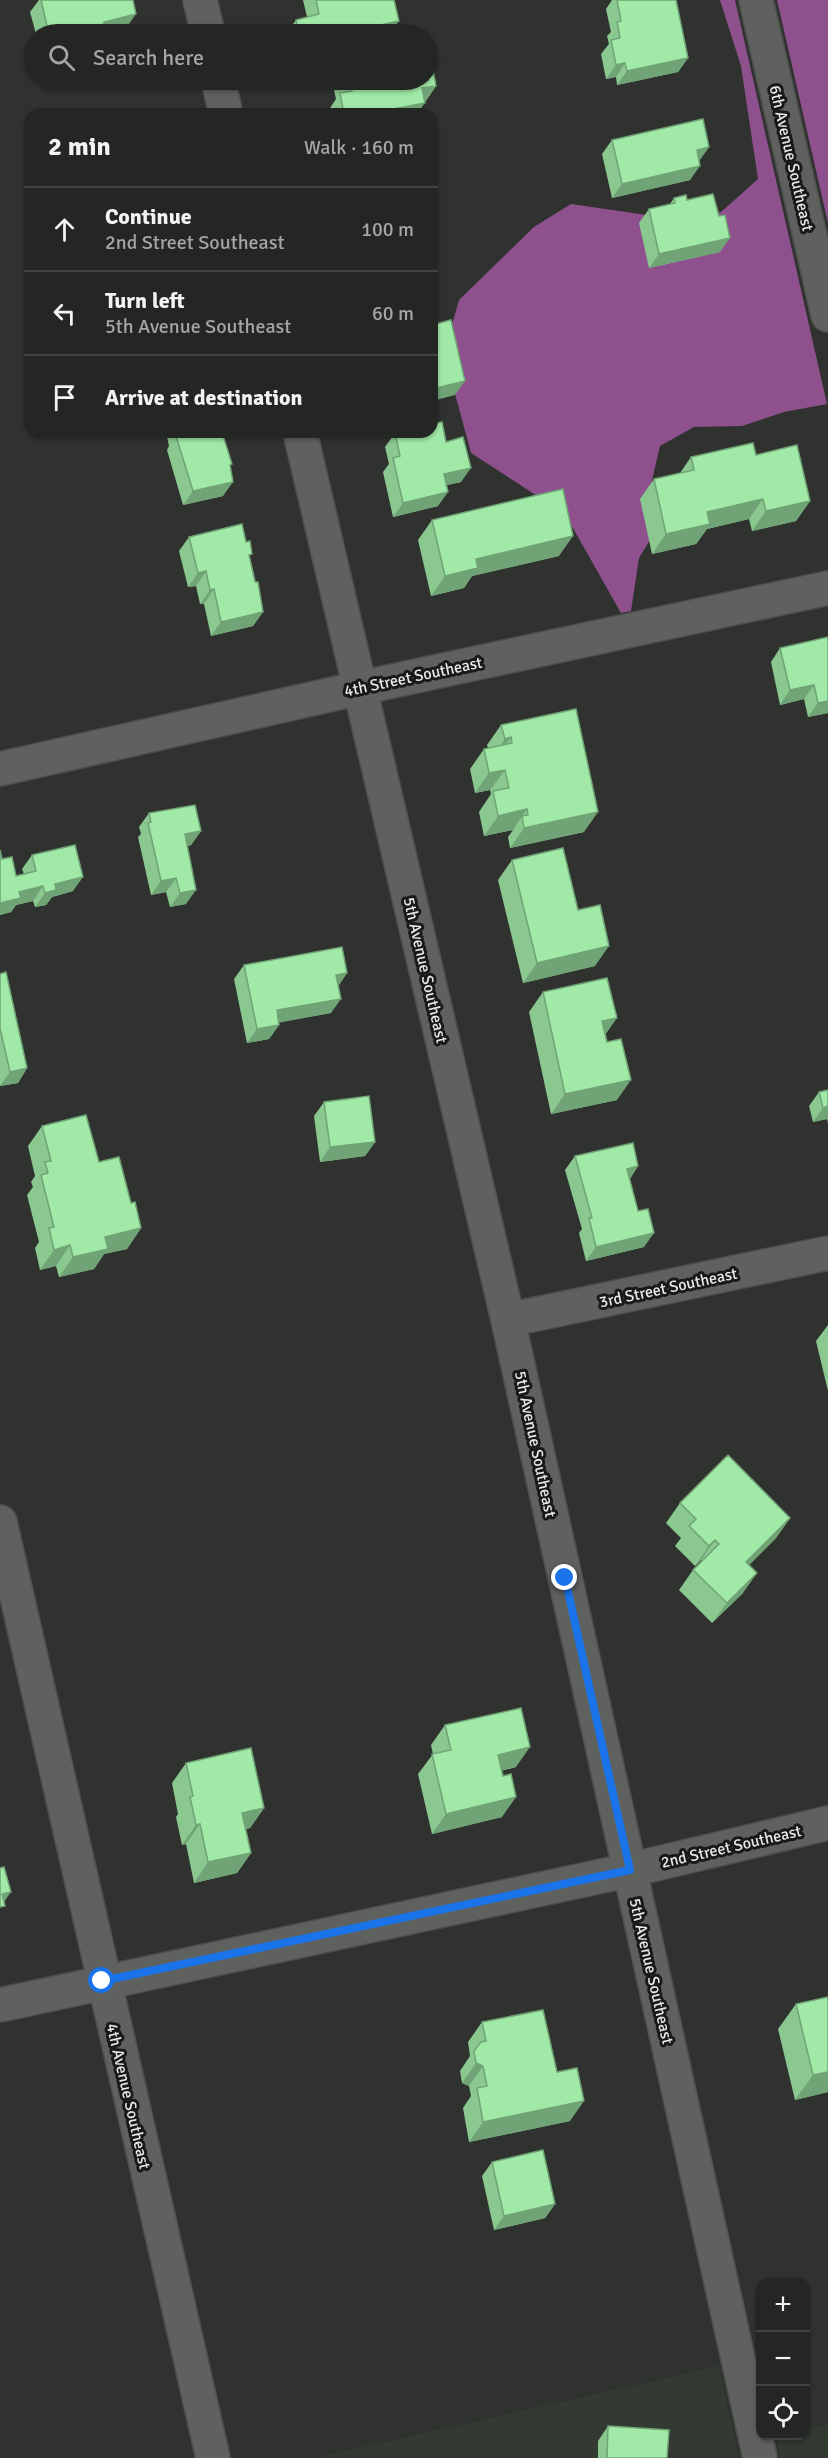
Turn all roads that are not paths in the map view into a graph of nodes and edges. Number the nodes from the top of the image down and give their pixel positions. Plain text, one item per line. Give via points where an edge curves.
1 (200, 0) edge
2 (756, 0) edge
3 (206, 24) edge
4 (220, 90) edge
5 (225, 108) edge
6 (828, 315) edge
7 (301, 438) edge
8 (828, 588) edge
9 (360, 687) junction
10 (0, 770) edge
11 (828, 1253) edge
12 (508, 1320) junction
13 (0, 1522) edge
14 (828, 1823) edge
15 (630, 1870) junction
16 (102, 1981) junction
17 (0, 2005) edge
18 (213, 2458) edge
19 (760, 2458) edge

1 - 3 street
2 - 6 street, 6th Avenue Southeast
4 - 5 street
7 - 9 street, 5th Avenue Southeast
8 - 9 street, 4th Street Southeast
9 - 10 street, 4th Street Southeast
9 - 12 street, 5th Avenue Southeast
11 - 12 street, 3rd Street Southeast
12 - 15 street, 5th Avenue Southeast
13 - 16 street, 4th Avenue Southeast
14 - 15 street, 2nd Street Southeast
15 - 16 street, 2nd Street Southeast
15 - 19 street, 5th Avenue Southeast
16 - 17 street, 2nd Street Southeast
16 - 18 street, 4th Avenue Southeast

